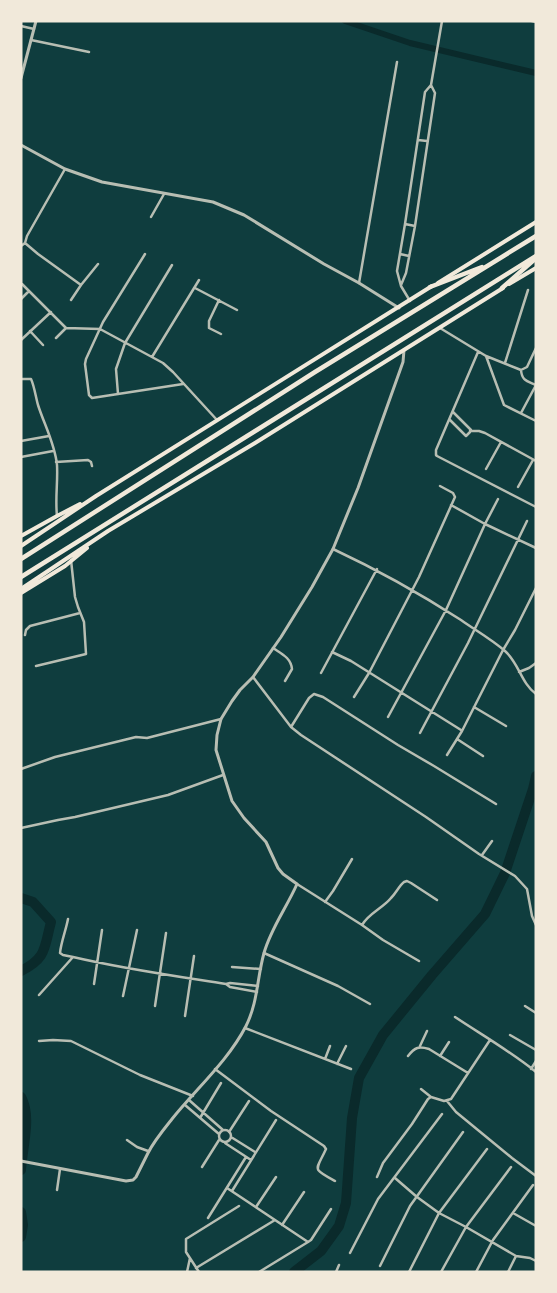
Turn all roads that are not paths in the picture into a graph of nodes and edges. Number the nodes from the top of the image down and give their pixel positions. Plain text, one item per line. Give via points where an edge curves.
1 (36, 21) edge
2 (442, 21) edge
3 (21, 26) edge
4 (34, 29) junction
5 (31, 40) junction
6 (89, 52) dead end
7 (397, 62) dead end
8 (22, 68) edge
9 (21, 78) edge
10 (431, 85) junction
11 (418, 140) junction
12 (427, 141) junction
13 (21, 145) edge
14 (65, 169) junction
15 (164, 194) junction
16 (151, 217) dead end
17 (536, 222) edge
18 (405, 224) junction
19 (415, 226) junction
20 (536, 236) edge
21 (25, 243) junction
22 (21, 246) edge
23 (145, 254) dead end
24 (400, 254) junction
25 (410, 256) junction
26 (536, 257) edge
27 (494, 262) junction
28 (98, 264) dead end
29 (172, 265) dead end
30 (536, 268) edge
31 (199, 280) dead end
32 (359, 283) junction
33 (22, 284) edge
34 (81, 286) junction
35 (401, 286) junction
36 (430, 287) junction
37 (195, 288) junction
38 (502, 288) junction
39 (528, 290) dead end
40 (29, 291) junction
41 (21, 299) edge
42 (71, 300) dead end
43 (219, 300) junction
44 (410, 301) junction
45 (398, 308) junction
46 (237, 310) dead end
47 (51, 312) junction
48 (439, 327) junction
49 (66, 328) junction
50 (100, 328) junction
51 (30, 331) junction
52 (221, 334) dead end
53 (56, 338) dead end
54 (21, 340) edge
55 (125, 343) junction
56 (44, 345) dead end
57 (536, 348) edge
58 (404, 349) junction
59 (478, 352) junction
60 (486, 356) junction
61 (152, 357) junction
62 (505, 363) junction
63 (521, 370) junction
64 (21, 379) edge
65 (183, 384) junction
66 (536, 385) edge
67 (118, 394) junction
68 (453, 412) junction
69 (521, 414) junction
70 (217, 420) junction
71 (449, 420) junction
72 (536, 421) edge
73 (470, 431) junction
74 (49, 436) junction
75 (21, 441) edge
76 (501, 442) junction
77 (53, 451) junction
78 (21, 457) edge
79 (534, 460) edge
80 (56, 462) junction
81 (92, 466) dead end
82 (486, 469) dead end
83 (440, 486) dead end
84 (518, 487) dead end
85 (96, 496) junction
86 (498, 499) dead end
87 (451, 505) junction
88 (536, 507) edge
89 (57, 516) junction
90 (527, 521) dead end
91 (485, 524) junction
92 (108, 531) junction
93 (21, 536) edge
94 (518, 540) junction
95 (21, 546) edge
96 (536, 548) edge
97 (333, 549) junction
98 (21, 558) edge
99 (71, 560) junction
100 (376, 570) junction
101 (21, 577) edge
102 (21, 588) edge
103 (536, 588) edge
104 (413, 589) junction
105 (21, 593) edge
106 (446, 610) junction
107 (80, 613) junction
108 (475, 629) junction
109 (25, 636) dead end
110 (273, 648) junction
111 (504, 650) junction
112 (332, 652) junction
113 (536, 664) edge
114 (36, 666) dead end
115 (520, 672) junction
116 (369, 673) junction
117 (321, 674) dead end
118 (253, 677) junction
119 (285, 681) dead end
120 (401, 694) junction
121 (536, 694) edge
122 (354, 697) dead end
123 (474, 707) junction
124 (432, 713) junction
125 (388, 717) dead end
126 (221, 719) junction
127 (506, 726) dead end
128 (291, 727) junction
129 (462, 731) junction
130 (420, 733) dead end
131 (457, 739) junction
132 (447, 755) dead end
133 (483, 756) dead end
134 (21, 769) edge
135 (224, 776) junction
136 (496, 804) dead end
137 (21, 828) edge
138 (492, 841) dead end
139 (482, 855) junction
140 (352, 859) dead end
141 (297, 884) junction
142 (437, 900) dead end
143 (325, 902) junction
144 (68, 918) dead end
145 (362, 925) junction
146 (536, 925) edge
147 (102, 930) dead end
148 (136, 930) dead end
149 (166, 933) dead end
150 (264, 954) junction
151 (194, 956) dead end
152 (73, 957) junction
153 (419, 961) dead end
154 (98, 963) junction
155 (232, 967) dead end
156 (261, 968) junction
157 (129, 969) junction
158 (160, 974) junction
159 (190, 979) junction
160 (94, 984) dead end
161 (226, 984) junction
162 (258, 986) junction
163 (257, 992) junction
164 (39, 995) dead end
165 (123, 996) dead end
166 (370, 1004) dead end
167 (155, 1006) dead end
168 (525, 1006) dead end
169 (536, 1013) edge
170 (184, 1016) dead end
171 (454, 1017) dead end
172 (245, 1028) junction
173 (427, 1031) dead end
174 (510, 1035) dead end
175 (490, 1040) junction
176 (39, 1041) dead end
177 (449, 1042) dead end
178 (330, 1046) dead end
179 (346, 1046) dead end
180 (420, 1046) junction
181 (536, 1050) edge
182 (408, 1056) dead end
183 (440, 1056) junction
184 (325, 1059) junction
185 (536, 1061) edge
186 (337, 1064) junction
187 (214, 1069) junction
188 (351, 1069) dead end
189 (531, 1069) junction
190 (536, 1072) edge
191 (468, 1073) junction
192 (221, 1083) dead end
193 (421, 1089) dead end
194 (193, 1096) junction
195 (431, 1097) junction
196 (189, 1100) junction
197 (248, 1101) dead end
198 (447, 1101) junction
199 (184, 1105) junction
200 (203, 1112) junction
201 (442, 1114) dead end
202 (200, 1118) junction
203 (276, 1120) dead end
204 (223, 1130) junction
205 (229, 1132) junction
206 (463, 1132) dead end
207 (219, 1134) junction
208 (231, 1138) junction
209 (127, 1140) dead end
210 (219, 1140) junction
211 (224, 1142) junction
212 (487, 1149) dead end
213 (148, 1151) junction
214 (255, 1152) junction
215 (246, 1157) junction
216 (251, 1160) junction
217 (21, 1161) edge
218 (511, 1167) dead end
219 (202, 1168) dead end
220 (60, 1169) junction
221 (536, 1176) edge
222 (276, 1177) dead end
223 (377, 1177) dead end
224 (395, 1178) junction
225 (336, 1180) dead end
226 (533, 1185) dead end
227 (227, 1188) junction
228 (56, 1190) dead end
229 (232, 1191) junction
230 (304, 1192) dead end
231 (417, 1197) junction
232 (239, 1206) dead end
233 (256, 1207) junction
234 (331, 1210) dead end
235 (439, 1213) junction
236 (513, 1213) junction
237 (208, 1218) dead end
238 (275, 1220) junction
239 (282, 1225) junction
240 (536, 1226) edge
241 (466, 1227) junction
242 (308, 1242) junction
243 (492, 1242) junction
244 (350, 1252) dead end
245 (516, 1256) junction
246 (190, 1258) junction
247 (536, 1261) edge
248 (339, 1265) dead end
249 (380, 1266) dead end
250 (196, 1268) junction
251 (187, 1272) edge
252 (199, 1272) edge
253 (259, 1272) edge
254 (336, 1272) edge
255 (409, 1272) edge
256 (441, 1272) edge
257 (476, 1272) edge
258 (508, 1272) edge

1 - 4 street
2 - 10 street
3 - 4 street
4 - 5 street
5 - 6 street
5 - 8 street
7 - 32 street
8 - 9 street
10 - 11 street via 425,92
10 - 12 street via 434,93
11 - 12 street
11 - 18 street
12 - 19 street
13 - 14 street
14 - 15 street via 102,182
14 - 21 street
15 - 16 street
15 - 32 street via 213,202 244,215
17 - 36 main road
18 - 19 street
18 - 24 street
19 - 25 street
20 - 27 main road
21 - 22 street
21 - 34 street
23 - 50 street
24 - 25 street
24 - 35 street via 397,271
25 - 35 street
26 - 38 main road
26 - 101 main road
27 - 36 main road
27 - 98 main road
28 - 34 street
29 - 55 street
30 - 38 main road
31 - 37 street
32 - 45 street
33 - 40 street
34 - 42 street
35 - 44 street
36 - 44 main road
37 - 43 street
37 - 61 street
38 - 48 main road
39 - 62 street
40 - 41 street
40 - 47 street
43 - 46 street
43 - 52 street via 208,325
44 - 45 main road
45 - 70 main road
47 - 49 street
47 - 51 street
48 - 58 main road
48 - 59 street
49 - 50 street
49 - 53 street
50 - 55 street
50 - 67 street via 85,364 90,395 92,398
51 - 54 street
51 - 56 street
55 - 61 street
55 - 67 street via 116,369
57 - 63 street via 527,367
58 - 92 main road
58 - 97 street via 403,362 365,470
59 - 60 street
59 - 68 street
60 - 62 street
60 - 69 street via 503,403
61 - 65 street
62 - 63 street
63 - 66 street via 523,379
64 - 74 street via 33,382
65 - 67 street
65 - 70 street
66 - 69 street
68 - 71 street
68 - 73 street
69 - 72 street
70 - 85 main road
71 - 73 street via 466,436
71 - 88 street via 435,452 437,456
73 - 76 street via 479,431
74 - 75 street
74 - 77 street
76 - 79 street
76 - 82 street
77 - 78 street
77 - 80 street
79 - 84 street
80 - 81 street via 88,460
80 - 89 street
83 - 87 street via 453,493 455,498
85 - 89 main road
85 - 95 main road
86 - 91 street
87 - 91 street
87 - 104 street
89 - 93 main road
90 - 94 street
91 - 94 street
91 - 106 street
92 - 99 main road
92 - 102 main road
94 - 96 street
94 - 108 street
97 - 100 street
97 - 110 street
99 - 105 main road
99 - 107 street
100 - 104 street
100 - 112 street
103 - 111 street
104 - 106 street
104 - 116 street
106 - 108 street
106 - 120 street
107 - 109 street via 30,626
107 - 114 street via 84,622 86,654
108 - 111 street
108 - 124 street
110 - 118 street
110 - 119 street via 291,663 292,669
111 - 115 street
111 - 123 street
112 - 116 street
112 - 117 street
113 - 115 street
115 - 121 street
116 - 120 street
116 - 122 street
118 - 126 street
118 - 128 street
120 - 124 street
120 - 125 street
123 - 127 street
123 - 129 street
124 - 129 street
124 - 130 street
126 - 134 street via 55,757
126 - 135 street via 216,750
128 - 136 street via 309,698 314,694 323,697
128 - 139 street
129 - 131 street
131 - 132 street
131 - 133 street
135 - 137 street via 168,794
135 - 141 street via 239,812 266,842 278,868
138 - 139 street
139 - 146 street via 515,876 527,889
140 - 143 street
141 - 143 street
141 - 150 street
142 - 145 street via 407,881
143 - 145 street
144 - 152 street via 60,951 62,955
145 - 153 street
147 - 154 street
148 - 157 street
149 - 158 street
150 - 156 street
150 - 166 street via 338,986
151 - 159 street
152 - 154 street
152 - 164 street
154 - 157 street
154 - 160 street
155 - 156 street
156 - 162 street
157 - 158 street
157 - 165 street
158 - 159 street
158 - 167 street
159 - 161 street
159 - 170 street
161 - 162 street
161 - 163 street
162 - 163 street
163 - 172 street
168 - 169 street
171 - 175 street
172 - 184 street
172 - 187 street
173 - 180 street
174 - 181 street
175 - 189 street
175 - 191 street
176 - 194 street via 71,1041 140,1075
177 - 183 street
178 - 184 street
179 - 186 street
180 - 182 street
180 - 183 street
183 - 191 street
184 - 186 street
185 - 189 street
186 - 188 street
187 - 194 street
187 - 225 street via 324,1146 326,1149 318,1171
189 - 190 street
191 - 198 street
192 - 200 street
193 - 195 street
194 - 196 street
195 - 198 street
195 - 223 street via 383,1163
196 - 199 street
196 - 200 street
197 - 205 street
198 - 221 street via 456,1112
199 - 202 street
199 - 213 street
200 - 202 street
200 - 204 street
201 - 224 street
202 - 207 street
203 - 214 street
204 - 205 street
204 - 207 street
205 - 208 street
206 - 231 street
207 - 210 street
208 - 211 street
208 - 214 street
209 - 213 street
210 - 211 street
210 - 219 street
211 - 215 street
212 - 235 street
213 - 220 street via 133,1180
214 - 216 street
215 - 216 street
215 - 227 street
216 - 229 street
217 - 220 street
218 - 241 street
220 - 228 street
222 - 233 street
224 - 231 street
224 - 244 street via 378,1199
226 - 236 street
227 - 229 street
227 - 237 street
229 - 233 street
230 - 239 street
231 - 235 street
231 - 249 street
232 - 246 street via 186,1239 186,1252
233 - 238 street
234 - 242 street
235 - 241 street
235 - 255 street
236 - 240 street
236 - 243 street
238 - 239 street
238 - 250 street
239 - 242 street
241 - 243 street
241 - 256 street
242 - 253 street
243 - 245 street
243 - 257 street
245 - 247 street
245 - 258 street
246 - 250 street
246 - 251 street
248 - 254 street
250 - 252 street

